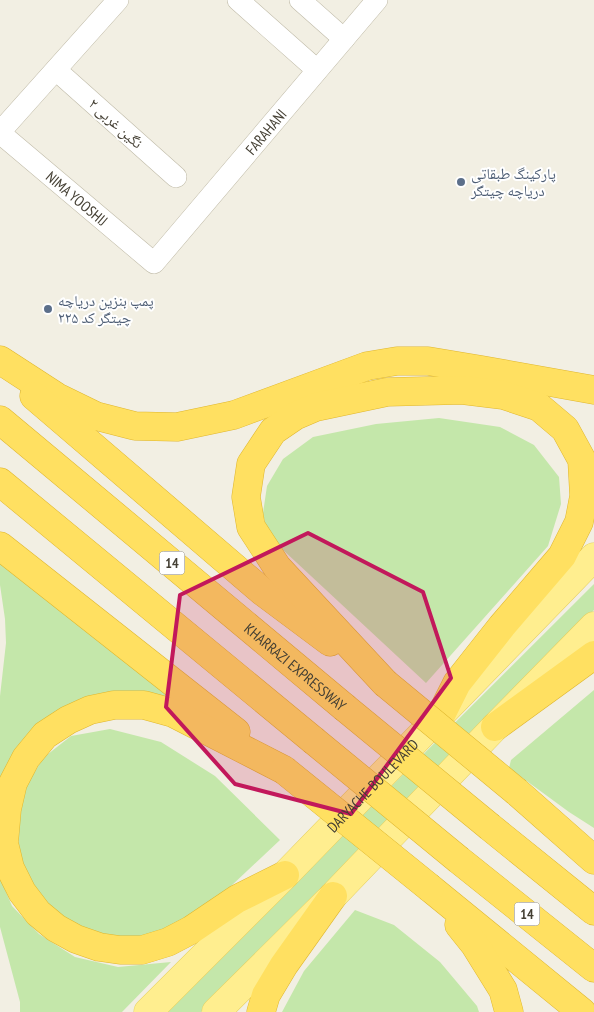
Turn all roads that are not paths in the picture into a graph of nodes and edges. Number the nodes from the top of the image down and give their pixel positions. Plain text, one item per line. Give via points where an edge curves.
1 (118, 0) edge
2 (238, 0) edge
3 (300, 0) edge
4 (377, 0) edge
5 (344, 39) junction
6 (56, 70) junction
7 (318, 70) junction
8 (0, 132) edge
9 (176, 177) dead end
10 (154, 263) joint
11 (0, 360) edge
12 (0, 367) edge
13 (594, 390) edge
14 (0, 420) edge
15 (0, 482) edge
16 (0, 546) edge
17 (594, 556) edge
18 (594, 626) edge
19 (594, 655) edge
20 (385, 683) junction
21 (442, 713) junction
22 (495, 728) junction
23 (284, 770) junction
24 (517, 792) junction
25 (594, 839) edge
26 (594, 860) edge
27 (285, 875) junction
28 (430, 888) junction
29 (333, 896) junction
30 (594, 911) edge
31 (594, 968) edge
32 (148, 1012) edge
33 (216, 1012) edge
34 (261, 1012) edge
35 (509, 1012) edge
36 (582, 1012) edge

1 - 6 street
2 - 7 street
3 - 5 street
4 - 5 street, FARAHANI
5 - 7 street, FARAHANI
6 - 8 street
6 - 9 street, نگین غربی ۲
7 - 10 street, FARAHANI
8 - 10 street, NIMA YOOSHIJ
11 - 13 highway via 57,397 96,416 134,426 177,427 234,415 367,366 397,361 428,361
12 - 20 highway via 263,592
14 - 30 highway, KHARRAZI EXPRESSWAY / 14, bridge
15 - 31 highway, 14, bridge
16 - 23 highway
17 - 21 main road, DARYACHE BOULEVARD
18 - 22 main road
19 - 22 highway
20 - 21 highway via 277,567 251,527 246,497 251,464 273,431 316,406 387,392 462,390 503,395 539,407 564,429 582,460 584,496 579,522 562,556 457,683
20 - 24 highway, bridge
21 - 27 main road, DARYACHE BOULEVARD
22 - 29 main road
23 - 27 highway via 173,713 144,705 114,705 90,710 45,735 26,758 13,783 4,843 10,868 38,913 76,939 120,950 142,950 168,942 237,898
23 - 28 highway, bridge
24 - 25 highway
24 - 26 highway
27 - 32 main road, DARYACHE BOULEVARD
28 - 35 highway via 475,945 499,982
28 - 36 highway
29 - 33 main road
29 - 34 highway via 284,965 266,995

